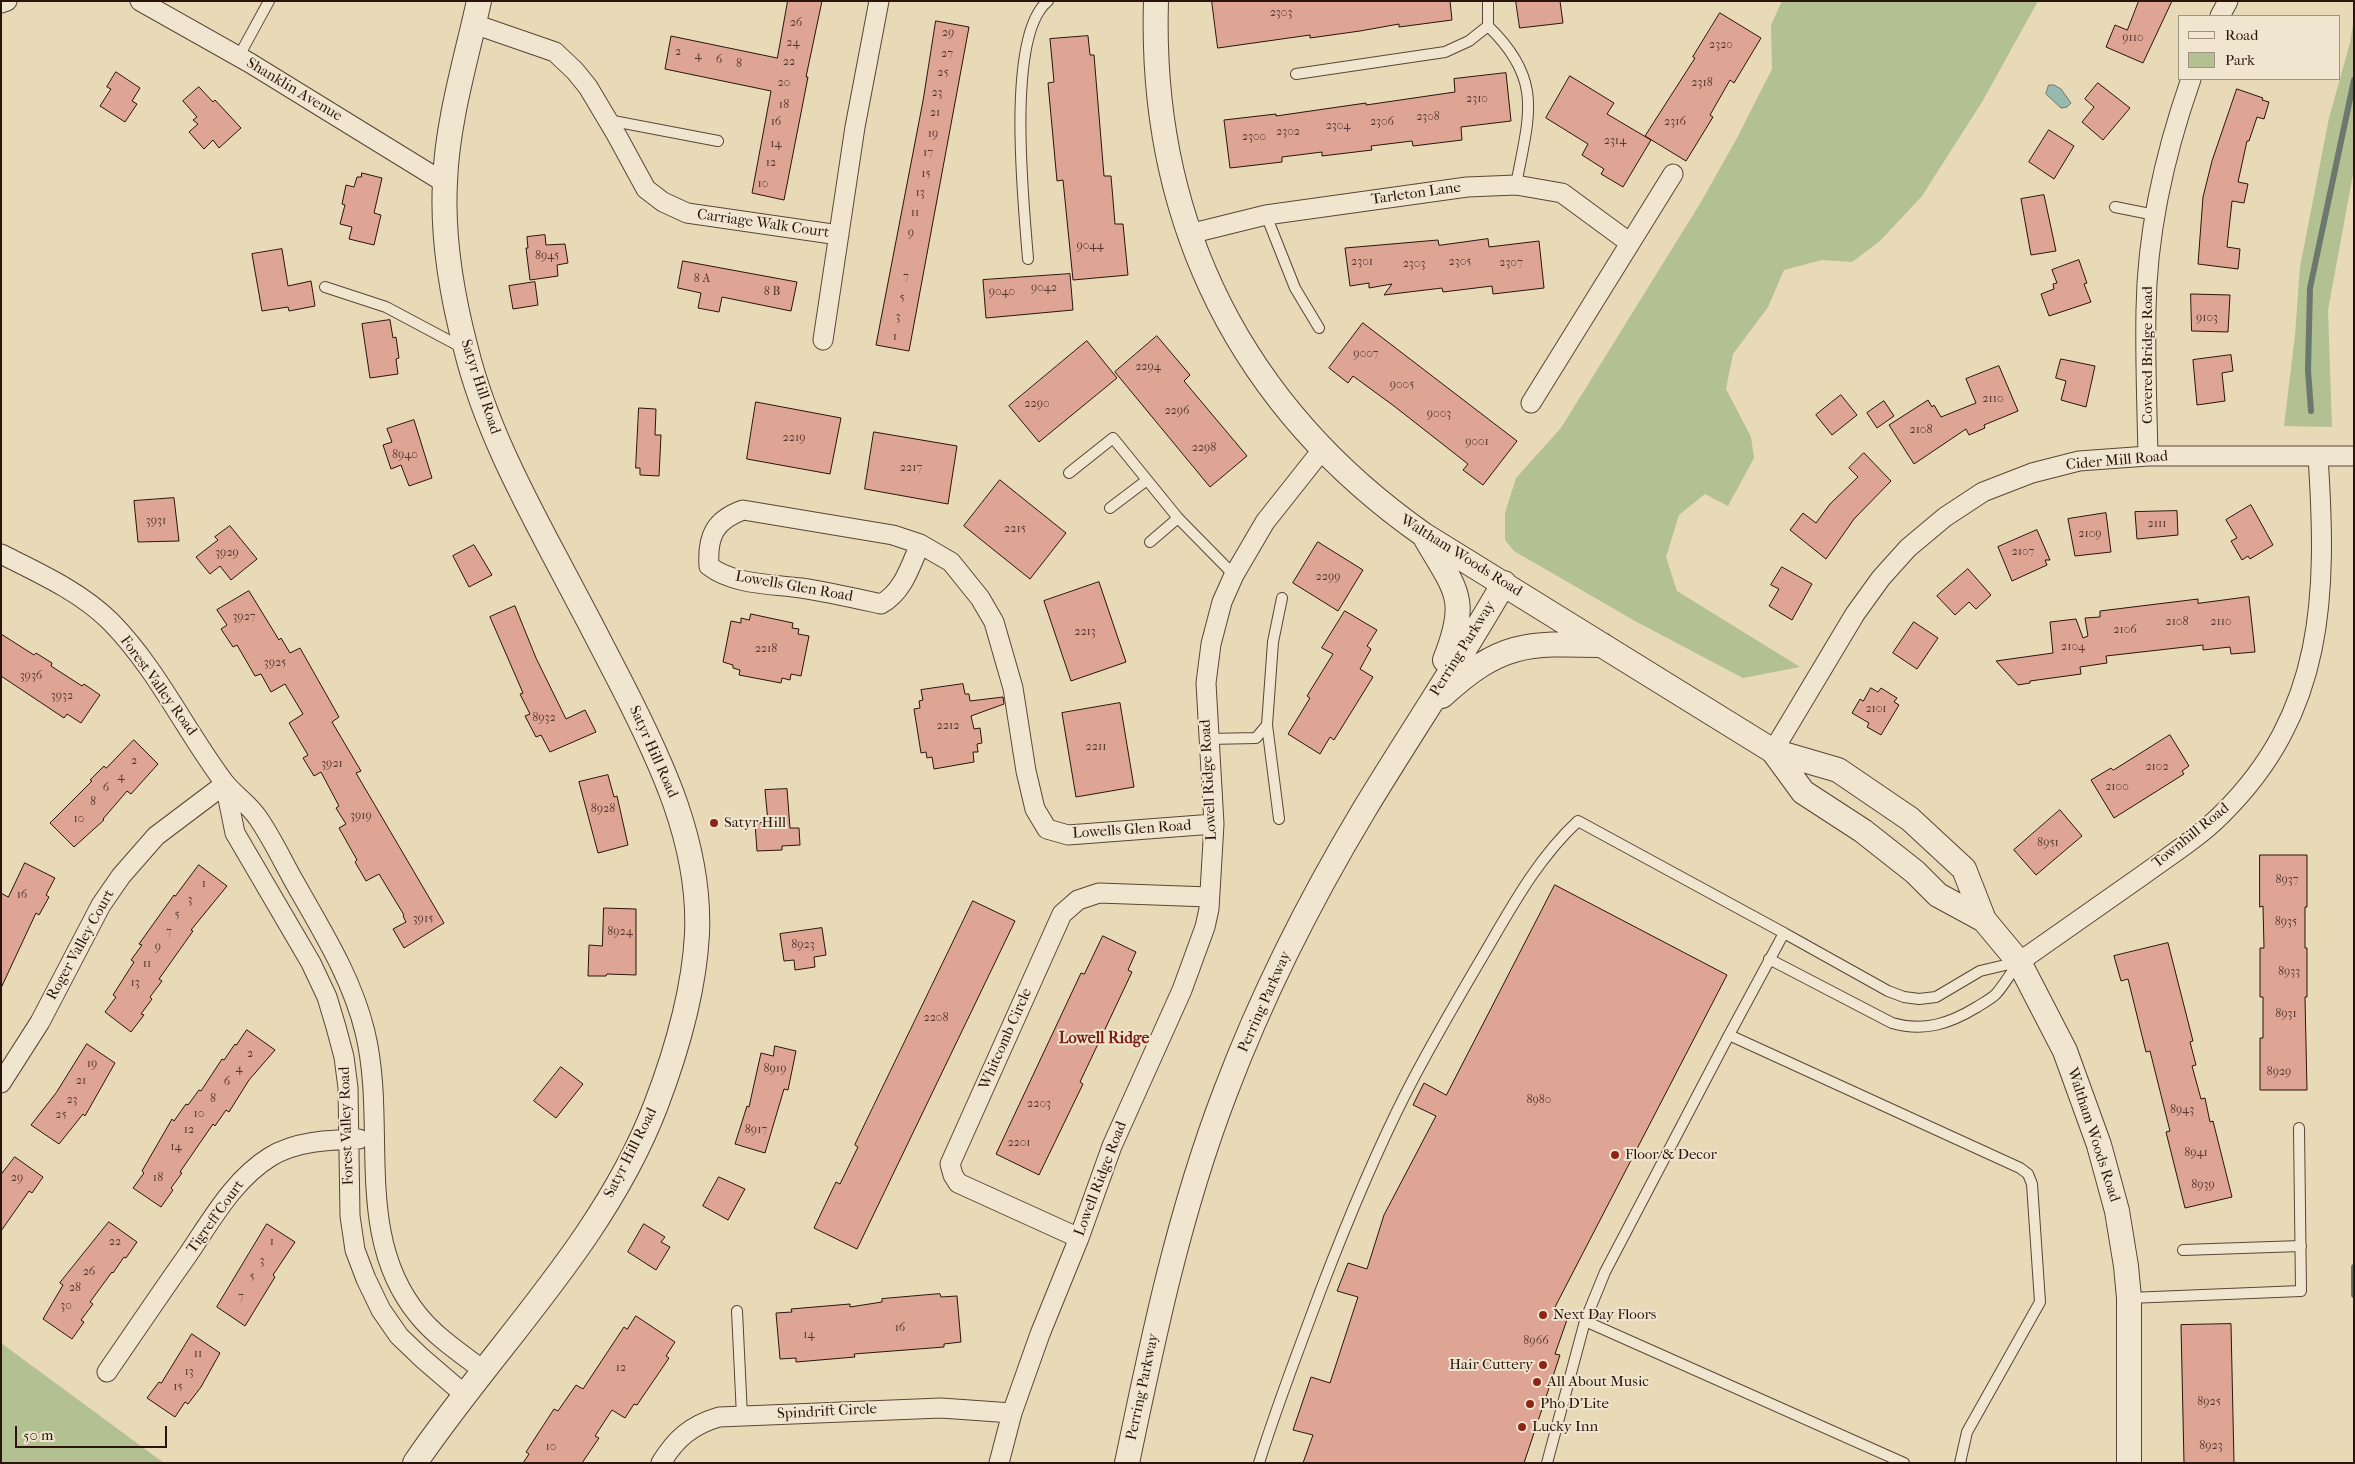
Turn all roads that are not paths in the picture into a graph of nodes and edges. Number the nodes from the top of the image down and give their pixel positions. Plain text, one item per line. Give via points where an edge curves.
1 (7, 1) edge
2 (269, 1) edge
3 (879, 1) edge
4 (1048, 1) edge
5 (1156, 1) edge
6 (1488, 1) edge
7 (2228, 1) edge
8 (1, 3) edge
9 (147, 3) edge
10 (476, 12) edge
11 (2221, 15) edge
12 (1488, 26) junction
13 (239, 56) junction
14 (1296, 74) dead end
15 (2191, 80) edge
16 (608, 120) junction
17 (718, 141) dead end
18 (1673, 174) dead end
19 (444, 183) junction
20 (1516, 184) junction
21 (2115, 207) dead end
22 (1266, 215) junction
23 (2155, 215) junction
24 (839, 234) junction
25 (1189, 234) junction
26 (1630, 243) junction
27 (1028, 259) dead end
28 (325, 287) dead end
29 (1319, 328) dead end
30 (822, 340) dead end
31 (466, 350) junction
32 (1531, 403) dead end
33 (1322, 450) junction
34 (2148, 456) junction
35 (2318, 456) junction
36 (2354, 456) edge
37 (1069, 473) dead end
38 (1147, 480) junction
39 (1110, 508) dead end
40 (1178, 518) junction
41 (1424, 535) junction
42 (1150, 542) dead end
43 (920, 544) junction
44 (1, 554) edge
45 (1234, 575) junction
46 (1504, 583) junction
47 (1282, 598) dead end
48 (1602, 645) junction
49 (1424, 712) junction
50 (1267, 725) junction
51 (1208, 739) junction
52 (1773, 751) junction
53 (225, 784) junction
54 (1279, 819) dead end
55 (1214, 824) junction
56 (1209, 897) junction
57 (1984, 920) junction
58 (1784, 933) junction
59 (1769, 959) junction
60 (2019, 962) junction
61 (1729, 1035) junction
62 (1, 1083) edge
63 (2299, 1128) dead end
64 (375, 1138) junction
65 (348, 1139) junction
66 (1079, 1238) junction
67 (2301, 1246) junction
68 (2183, 1250) dead end
69 (2129, 1298) junction
70 (737, 1311) dead end
71 (1584, 1321) junction
72 (484, 1371) junction
73 (107, 1372) dead end
74 (465, 1394) junction
75 (1012, 1413) junction
76 (742, 1416) junction
77 (415, 1463) edge
78 (661, 1463) edge
79 (999, 1463) edge
80 (1127, 1463) edge
81 (1260, 1463) edge
82 (1547, 1463) edge
83 (1904, 1463) edge
84 (1960, 1463) edge
85 (2129, 1463) edge

1 - 8 street
2 - 13 lane
3 - 24 street, Carriage Walk Court
4 - 27 lane via 1034,18 1022,78 1021,164
5 - 25 street, Waltham Woods Road via 1156,57 1161,102 1176,188
6 - 12 lane
7 - 11 street
9 - 13 street, Shanklin Avenue
10 - 16 street, Carriage Walk Court via 555,52 575,70
10 - 19 street, Satyr Hill Road via 454,114
12 - 14 lane via 1469,41 1444,52
12 - 20 lane via 1506,44 1527,84 1529,109
13 - 19 street, Shanklin Avenue
15 - 23 street, Covered Bridge Road via 2165,163
16 - 17 lane
16 - 24 street, Carriage Walk Court via 646,190 663,202 687,213
18 - 26 street
19 - 31 street, Satyr Hill Road via 449,260
20 - 22 street, Tarleton Lane via 1467,187
20 - 26 street, Tarleton Lane via 1562,193
21 - 23 lane
22 - 25 street, Tarleton Lane
22 - 29 lane via 1294,288
23 - 34 street, Covered Bridge Road via 2146,309
24 - 30 street, Carriage Walk Court
25 - 33 street, Waltham Woods Road via 1205,276 1234,332 1282,403
26 - 32 street
28 - 31 lane via 386,307
31 - 72 street, Satyr Hill Road via 487,415 513,477 663,771 685,833 692,867 697,931 694,966 677,1043 656,1107 640,1142 568,1262
33 - 41 street, Waltham Woods Road
33 - 45 street, Lowell Ridge Road via 1265,522
34 - 35 street, Cider Mill Road
34 - 52 street, Cider Mill Road via 2079,462 2032,473 1983,492 1944,517 1908,548 1881,578 1855,614
35 - 36 street, Cider Mill Road
35 - 60 street, Townhill Road via 2322,548 2316,633 2308,669 2282,738 2250,783 2220,816 2187,844
37 - 38 lane via 1113,438
38 - 39 lane
38 - 40 lane
40 - 42 lane
40 - 45 lane
41 - 46 street, Waltham Woods Road
41 - 49 street via 1451,581 1458,598 1459,613 1456,630
43 - 43 street, Lowells Glen Road via 901,586 892,598 881,604 803,588 747,581 718,572 710,566 708,554 717,524 728,515 743,510 893,535
43 - 55 street, Lowells Glen Road via 951,562 980,598 994,622 1013,688 1035,809 1047,829 1068,836
44 - 53 street, Forest Valley Road via 57,581 110,621 144,662
45 - 51 street, Lowell Ridge Road via 1222,602 1211,644 1206,683
46 - 48 street, Waltham Woods Road
46 - 49 street, Perring Parkway
47 - 50 lane via 1272,642
48 - 49 street via 1551,643 1508,650 1458,681
48 - 52 street, Waltham Woods Road
49 - 80 street, Perring Parkway via 1362,813 1304,919 1268,991 1225,1093 1181,1220
50 - 51 lane via 1256,738
50 - 54 lane
51 - 55 street, Lowell Ridge Road
52 - 57 street, Waltham Woods Road via 1803,792 1863,831 1916,872 1938,895
52 - 57 street, Waltham Woods Road via 1838,770 1910,819 1964,869
53 - 62 street, Roger Valley Court via 156,836 121,876 101,905 40,1022
53 - 64 street, Forest Valley Road via 258,816 340,964 365,1031 373,1073
53 - 65 street, Forest Valley Road via 235,833 311,963 327,997 344,1057
55 - 56 street, Lowell Ridge Road
56 - 66 street, Lowell Ridge Road via 1204,927 1182,990 1112,1146
56 - 66 street, Whitcomb Circle via 1100,893 1078,900 1062,914 950,1164 952,1176 958,1183
57 - 60 street, Waltham Woods Road
58 - 59 lane
58 - 60 lane via 1888,991 1919,1000 1936,997 1980,972
58 - 81 lane via 1578,821 1558,840 1533,871 1406,1092 1334,1256 1278,1404
59 - 60 lane via 1892,1023 1909,1028 1932,1027 1974,1009 1995,995
59 - 61 lane
60 - 69 street, Waltham Woods Road via 2066,1051 2099,1145 2117,1211
61 - 71 lane via 1605,1272
61 - 84 lane via 2028,1174 2032,1184 2040,1302 1967,1432
63 - 67 lane
64 - 65 street, Tigreff Court
64 - 72 street, Forest Valley Road via 377,1216 385,1253 396,1280 420,1318
65 - 73 street, Tigreff Court via 291,1147 271,1156 250,1172 216,1213
65 - 74 street, Forest Valley Road via 350,1216 355,1250 366,1279 381,1310 399,1336
66 - 75 street, Lowell Ridge Road
67 - 68 lane
67 - 69 lane via 2302,1291
69 - 85 street, Waltham Woods Road
70 - 76 lane
71 - 82 lane
71 - 83 lane
72 - 74 street, Satyr Hill Road
74 - 77 street, Satyr Hill Road
75 - 76 street, Spindrift Circle via 941,1408
75 - 79 street, Lowell Ridge Road
76 - 78 street, Spindrift Circle via 719,1417 698,1424 679,1438

